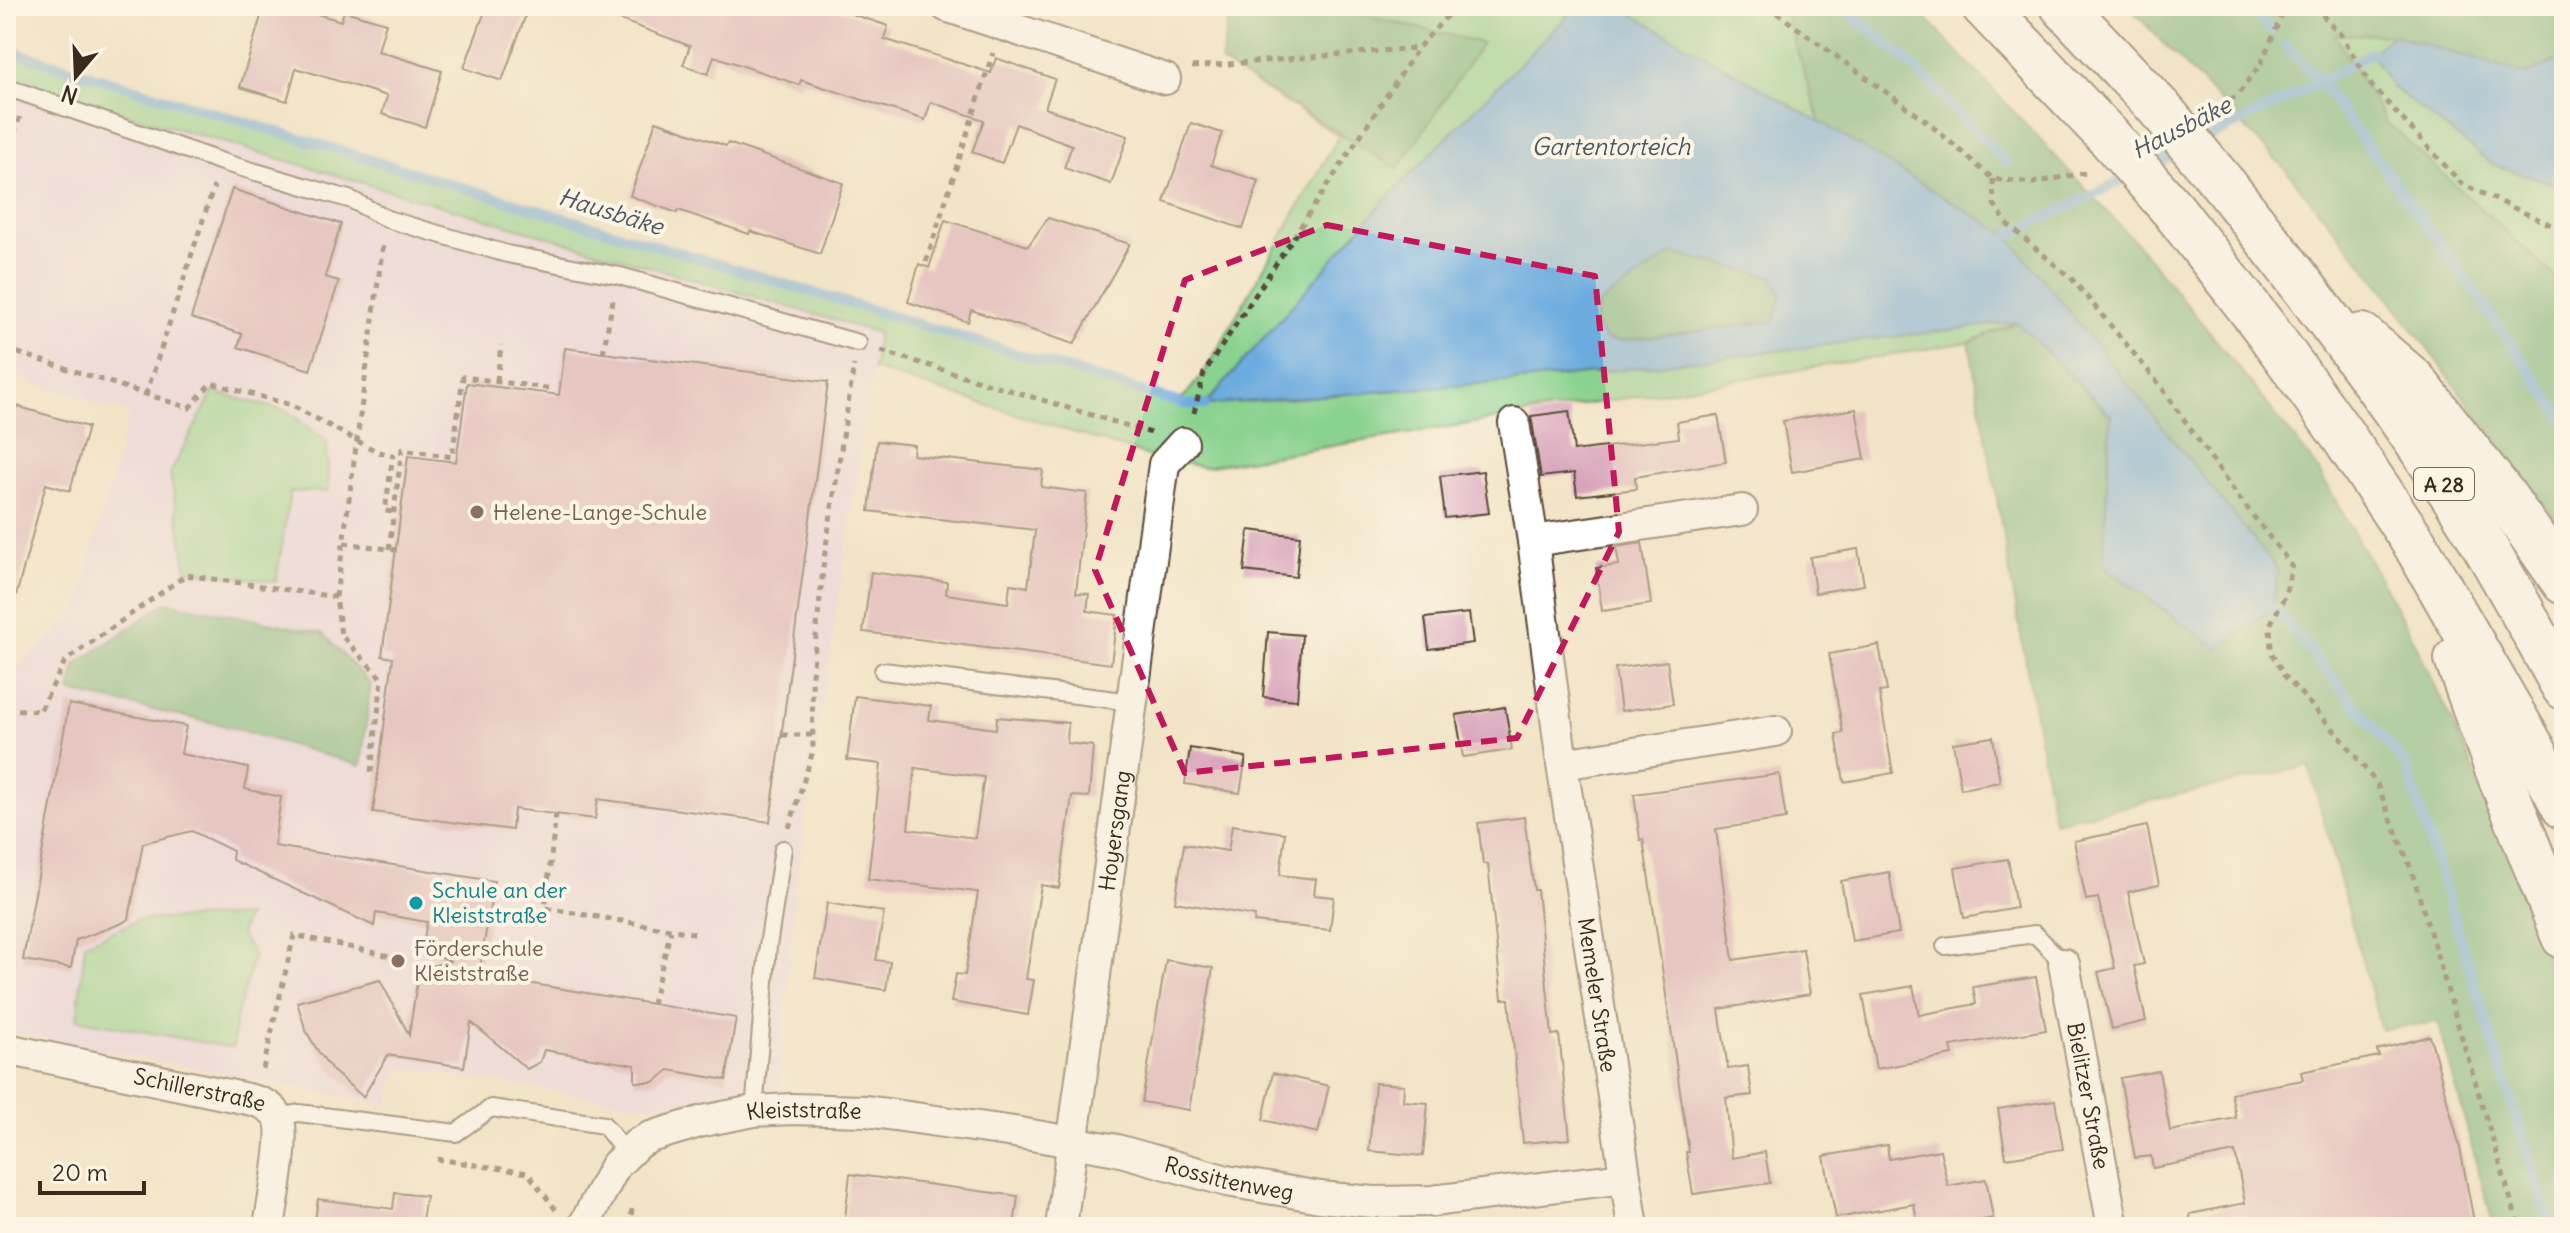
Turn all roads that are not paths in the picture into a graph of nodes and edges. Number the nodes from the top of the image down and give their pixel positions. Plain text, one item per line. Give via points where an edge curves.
1 (946, 6) edge
2 (1984, 6) edge
3 (2063, 6) edge
4 (1165, 79) road end
5 (6, 87) edge
6 (2308, 291) junction
7 (858, 343) road end
8 (1514, 423) dead end
9 (1188, 432) road end
10 (1742, 510) dead end
11 (1533, 541) junction
12 (2415, 544) junction
13 (2564, 582) edge
14 (883, 671) dead end
15 (2564, 687) edge
16 (1132, 702) junction
17 (1776, 731) dead end
18 (1562, 764) junction
19 (2564, 807) edge
20 (783, 849) road end
21 (2564, 937) edge
22 (1945, 946) dead end
23 (2064, 964) joint
24 (6, 1049) edge
25 (269, 1110) junction
26 (754, 1111) junction
27 (1074, 1142) junction
28 (626, 1153) junction
29 (1625, 1178) junction
30 (572, 1222) edge
31 (269, 1227) edge
32 (1061, 1227) edge
33 (1633, 1227) edge
34 (2113, 1227) edge

1 - 4 street
2 - 12 highway, A 28, bridge via 2174,211 2265,328
3 - 6 highway, A 28, bridge via 2161,110
5 - 7 lane via 222,162 352,200 387,219 507,254 620,276
6 - 13 highway via 2414,381
6 - 15 highway, A 28 via 2468,519
8 - 11 street, Memeler Straße
9 - 16 street, Hoyersgang via 1164,464
10 - 11 street
11 - 18 street, Memeler Straße
12 - 19 highway, A 28
12 - 21 highway
14 - 16 lane
16 - 27 street, Hoyersgang
17 - 18 street
18 - 29 street, Memeler Straße
20 - 26 lane via 768,946
22 - 23 lane via 2035,934
23 - 34 street, Bielitzer Straße
24 - 25 street, Schillerstraße
25 - 28 lane via 456,1133 491,1108 604,1125
25 - 31 street, Schillerstraße via 282,1137
26 - 27 street, Kleiststraße via 866,1111
26 - 28 street, Kleiststraße via 650,1137
27 - 29 street, Rossittenweg via 1227,1181 1374,1202 1432,1201
27 - 32 street, Hoyersgang
28 - 30 street, Kleiststraße
29 - 33 street, Memeler Straße

